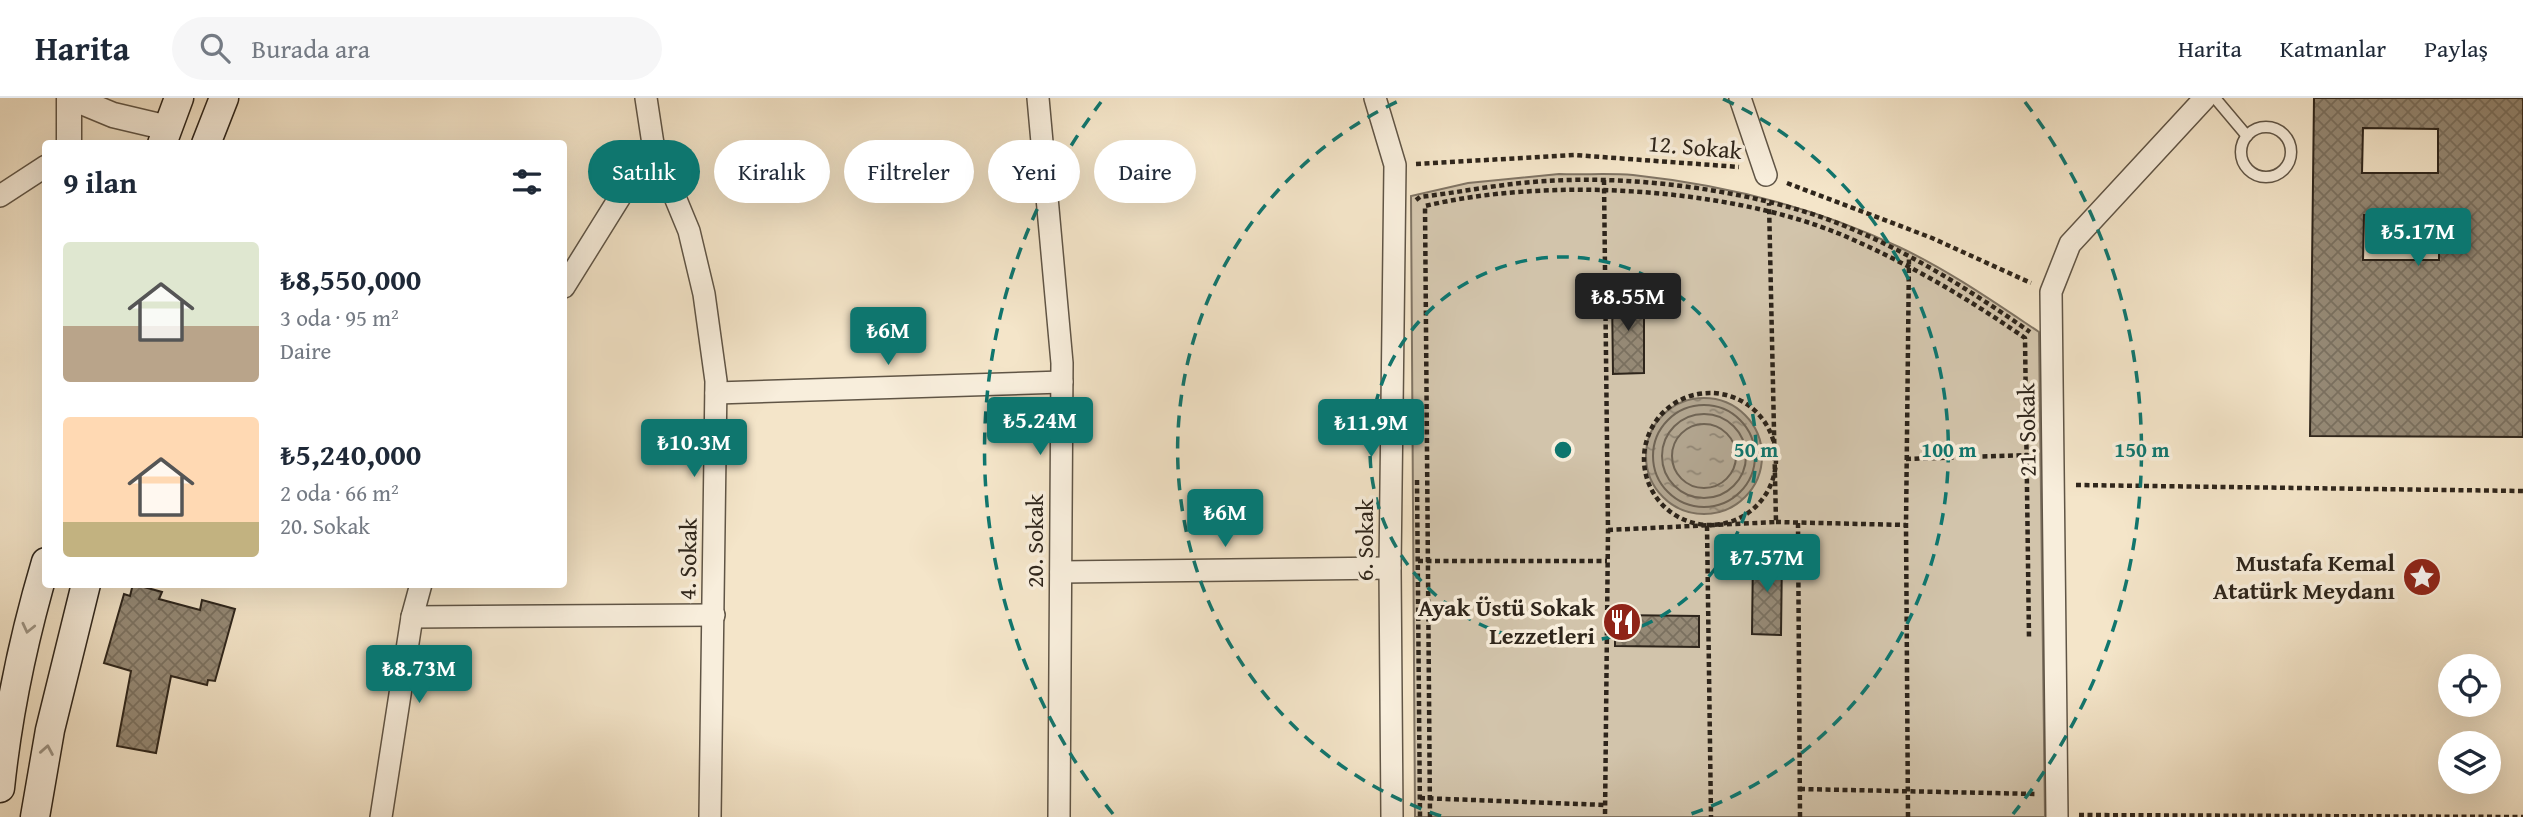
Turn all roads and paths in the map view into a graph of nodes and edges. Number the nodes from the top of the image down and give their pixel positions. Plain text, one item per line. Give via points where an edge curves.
1 (71, 98) edge
2 (180, 98) edge
3 (224, 98) edge
4 (646, 98) edge
5 (1038, 98) edge
6 (1375, 98) edge
7 (1740, 98) edge
8 (2205, 98) edge
9 (2215, 98) edge
10 (165, 136) edge
11 (2247, 136) junction
12 (70, 140) edge
13 (208, 140) edge
14 (652, 140) edge
15 (1395, 165) junction
16 (42, 169) edge
17 (1766, 175) junction
18 (1604, 180) junction
19 (1604, 190) junction
20 (0, 196) edge
21 (1415, 201) dead end
22 (616, 203) edge
23 (677, 203) edge
24 (1769, 203) junction
25 (1769, 211) junction
26 (1909, 256) junction
27 (1909, 266) junction
28 (567, 282) edge
29 (2051, 292) junction
30 (2034, 334) dead end
31 (1062, 382) junction
32 (716, 393) junction
33 (1776, 454) junction
34 (2026, 455) junction
35 (2034, 455) dead end
36 (1906, 459) junction
37 (1417, 478) dead end
38 (2054, 485) junction
39 (2523, 491) edge
40 (1776, 523) junction
41 (1798, 523) junction
42 (1906, 524) junction
43 (1707, 526) junction
44 (1608, 530) junction
45 (1418, 561) junction
46 (1428, 561) junction
47 (1607, 561) junction
48 (1390, 568) junction
49 (1061, 572) junction
50 (42, 575) edge
51 (85, 588) edge
52 (420, 588) edge
53 (714, 615) junction
54 (412, 617) junction
55 (2029, 645) dead end
56 (2031, 781) dead end
57 (0, 788) edge
58 (1800, 789) junction
59 (1908, 793) junction
60 (2031, 794) junction
61 (2038, 794) dead end
62 (1420, 798) junction
63 (1429, 798) junction
64 (1605, 805) junction
65 (2031, 806) dead end
66 (2057, 816) edge
67 (35, 817) edge
68 (381, 817) edge
69 (710, 817) edge
70 (1059, 817) edge
71 (1392, 817) edge
72 (1420, 817) edge
73 (1430, 817) edge
74 (1605, 817) edge
75 (1711, 817) edge
76 (1800, 817) edge
77 (1908, 817) edge
78 (2523, 817) edge

1 - 10 street
1 - 12 street
2 - 10 main road
3 - 13 main road
4 - 14 street, 4. Sokak
5 - 31 street, 20. Sokak
6 - 15 street, 6. Sokak
7 - 17 street
8 - 29 street, 21. Sokak via 2070,244
9 - 11 lane
11 - 11 lane via 2242,159 2252,173 2276,176 2288,164 2291,148 2277,129 2260,127
15 - 17 path, 12. Sokak via 1574,155 1746,168
15 - 48 street, 6. Sokak
16 - 20 street
17 - 29 path, 12. Sokak via 1932,238
18 - 19 path
18 - 21 path via 1545,181
18 - 24 path via 1678,186
19 - 25 path via 1703,199
19 - 44 path
19 - 46 path via 1504,194 1425,206
22 - 28 street
23 - 32 street, 4. Sokak via 704,294
24 - 25 path
24 - 26 path via 1839,224
25 - 27 path via 1838,233
25 - 33 path
26 - 27 path
26 - 30 path
27 - 34 path via 2025,338
27 - 36 path
29 - 38 street, 21. Sokak
31 - 32 street
31 - 49 street, 20. Sokak
32 - 53 street, 4. Sokak
33 - 40 path
33 - 43 path via 1771,486 1763,499 1738,519
33 - 43 path via 1765,423 1741,401 1709,393 1679,400 1666,409 1646,442 1647,480 1654,495 1676,517
34 - 35 path
34 - 36 path
34 - 55 path
36 - 42 path
37 - 45 path
38 - 39 path
38 - 66 street, 21. Sokak
40 - 41 path
40 - 43 path
41 - 42 path
41 - 58 path
42 - 59 path
43 - 44 path
43 - 75 path
44 - 47 path
45 - 46 path
45 - 62 path
46 - 47 path
46 - 63 path
47 - 64 path
48 - 49 street
48 - 71 street, 6. Sokak
49 - 70 street, 20. Sokak
50 -> 57 main road via 6,727
67 -> 51 main road via 50,730
52 - 54 street
53 - 54 street
53 - 69 street, 4. Sokak
54 - 68 street
56 - 60 path
58 - 59 path
58 - 76 path
59 - 60 path
59 - 77 path
60 - 61 path
60 - 65 path
62 - 63 path
62 - 72 path
63 - 64 path
63 - 73 path
64 - 74 path
66 - 78 path

